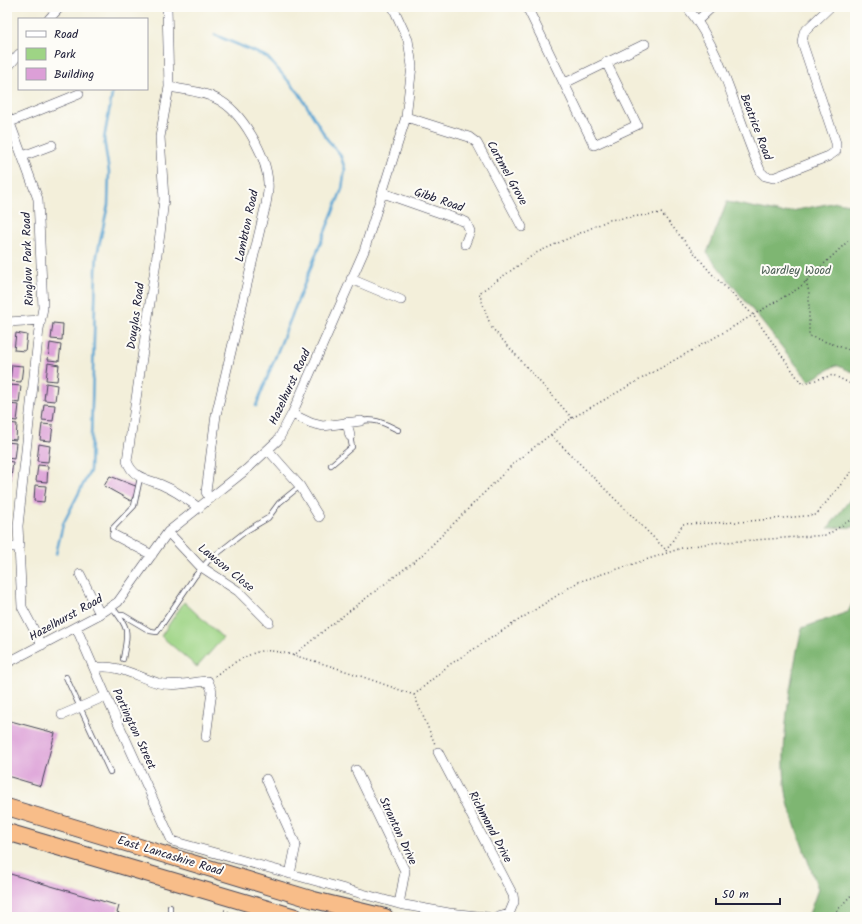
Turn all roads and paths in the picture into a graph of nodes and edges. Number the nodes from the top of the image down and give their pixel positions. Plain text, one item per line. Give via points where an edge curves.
1 (60, 7) edge
2 (167, 7) edge
3 (393, 7) edge
4 (527, 7) edge
5 (687, 7) edge
6 (712, 7) edge
7 (830, 7) edge
8 (50, 18) edge
9 (697, 21) junction
10 (645, 44) dead end
11 (18, 55) edge
12 (606, 62) junction
13 (7, 68) edge
14 (565, 83) junction
15 (169, 87) junction
16 (79, 94) dead end
17 (406, 117) junction
18 (8, 118) edge
19 (52, 145) dead end
20 (24, 156) junction
21 (383, 193) junction
22 (522, 227) dead end
23 (855, 241) edge
24 (465, 244) dead end
25 (352, 279) junction
26 (806, 281) junction
27 (401, 300) dead end
28 (753, 315) junction
29 (41, 320) junction
30 (7, 322) edge
31 (855, 352) edge
32 (855, 386) edge
33 (292, 414) junction
34 (572, 418) junction
35 (361, 421) joint
36 (347, 422) junction
37 (398, 430) dead end
38 (551, 434) junction
39 (350, 436) joint
40 (268, 450) junction
41 (331, 465) dead end
42 (855, 467) edge
43 (140, 478) junction
44 (300, 486) junction
45 (210, 499) junction
46 (198, 508) junction
47 (319, 517) dead end
48 (855, 517) edge
49 (168, 532) junction
50 (114, 535) joint
51 (7, 547) edge
52 (18, 547) junction
53 (667, 552) junction
54 (152, 555) junction
55 (203, 568) junction
56 (80, 574) dead end
57 (112, 607) junction
58 (100, 614) junction
59 (119, 615) junction
60 (269, 622) dead end
61 (76, 627) junction
62 (42, 645) junction
63 (293, 656) junction
64 (123, 659) dead end
65 (7, 663) edge
66 (95, 668) junction
67 (66, 678) dead end
68 (208, 681) junction
69 (414, 695) junction
70 (106, 696) junction
71 (80, 707) junction
72 (62, 714) dead end
73 (206, 737) dead end
74 (438, 752) joint
75 (356, 770) dead end
76 (110, 772) dead end
77 (266, 779) dead end
78 (7, 807) edge
79 (7, 832) edge
80 (172, 840) joint
81 (290, 874) junction
82 (338, 888) junction
83 (855, 891) edge
84 (399, 904) junction
85 (333, 905) junction
86 (170, 907) dead end
87 (170, 917) edge
88 (295, 917) edge
89 (385, 917) edge
90 (487, 917) edge
91 (498, 917) edge
92 (830, 917) edge

1 - 8 street
2 - 15 street
3 - 17 street, Hazelhurst Road via 408,40 412,66
4 - 14 street
5 - 9 street, Beatrice Road
6 - 9 street
7 - 9 street, Beatrice Road via 804,32 802,42 836,143 836,151 773,178 765,176 760,170 720,66
10 - 12 street
11 - 13 street
12 - 14 street
12 - 14 street via 637,125 594,145
15 - 43 street, Douglas Road via 160,137 164,199 161,227 128,455 129,467
15 - 45 street, Lambton Road via 212,97 236,112 257,148 268,182 266,204 216,415 206,492
16 - 18 street
17 - 21 street, Hazelhurst Road
17 - 22 street, Cartmel Grove via 469,137 477,143 521,216
18 - 20 street, Ringlow Park Road
19 - 20 street
20 - 29 street, Ringlow Park Road via 38,199 43,308
21 - 24 street, Gibb Road via 466,222 470,231
21 - 25 street, Hazelhurst Road
23 - 26 path via 848,241
25 - 27 street
25 - 33 street, Hazelhurst Road
26 - 28 path via 799,288
26 - 31 path via 809,292 809,336
28 - 32 path via 802,384 833,375
28 - 34 path
28 - 34 path via 711,273 661,213 609,220 536,253 479,293 491,326
29 - 30 street
29 - 52 street, Ringlow Park Road via 18,526
33 - 36 street via 324,426
33 - 40 street, Hazelhurst Road via 278,440
34 - 38 path
35 - 36 street
35 - 37 lane via 378,420
36 - 39 street
38 - 53 path
38 - 63 path via 514,462 420,557
39 - 41 lane via 352,447
40 - 44 street
40 - 45 street, Hazelhurst Road
42 - 53 path via 816,515 683,524
43 - 46 street via 165,486
43 - 50 lane via 134,506 113,528
44 - 47 street
44 - 55 lane via 279,504 268,518 246,531
45 - 46 street, Hazelhurst Road
46 - 49 street, Hazelhurst Road
48 - 53 path via 827,535 711,543
49 - 54 street, Hazelhurst Road
49 - 55 street, Lawson Close
50 - 54 street
51 - 52 street
52 - 62 street, Ringlow Park Road via 22,607
53 - 69 path via 578,582 450,665
54 - 57 street, Hazelhurst Road via 124,596
55 - 59 lane via 156,632
55 - 60 street, Lawson Close via 238,591
56 - 58 street
57 - 58 street, Hazelhurst Road
57 - 59 lane
58 - 61 street, Hazelhurst Road
59 - 64 lane via 128,634
61 - 62 street, Hazelhurst Road
61 - 66 street, Partington Street
62 - 65 street, Hazelhurst Road
63 - 68 path via 279,651 261,651 224,668
63 - 69 path
66 - 68 street via 116,668 159,683 184,684
66 - 70 street, Partington Street
67 - 71 lane
68 - 73 street via 212,691 203,719
69 - 74 path
70 - 71 street
70 - 80 street, Partington Street
71 - 72 street
71 - 76 lane
74 - 91 street, Richmond Drive via 512,895 514,902 509,914
75 - 84 street, Stranton Drive via 405,871
77 - 81 street via 296,845
78 - 85 highway, East Lancashire Road
79 - 88 highway, East Lancashire Road
80 - 81 street, East Lancashire Road
81 - 82 street, East Lancashire Road
82 - 84 street, East Lancashire Road
82 - 85 street
83 - 92 path
84 - 90 street, East Lancashire Road
85 - 89 highway, East Lancashire Road
86 - 87 lane

